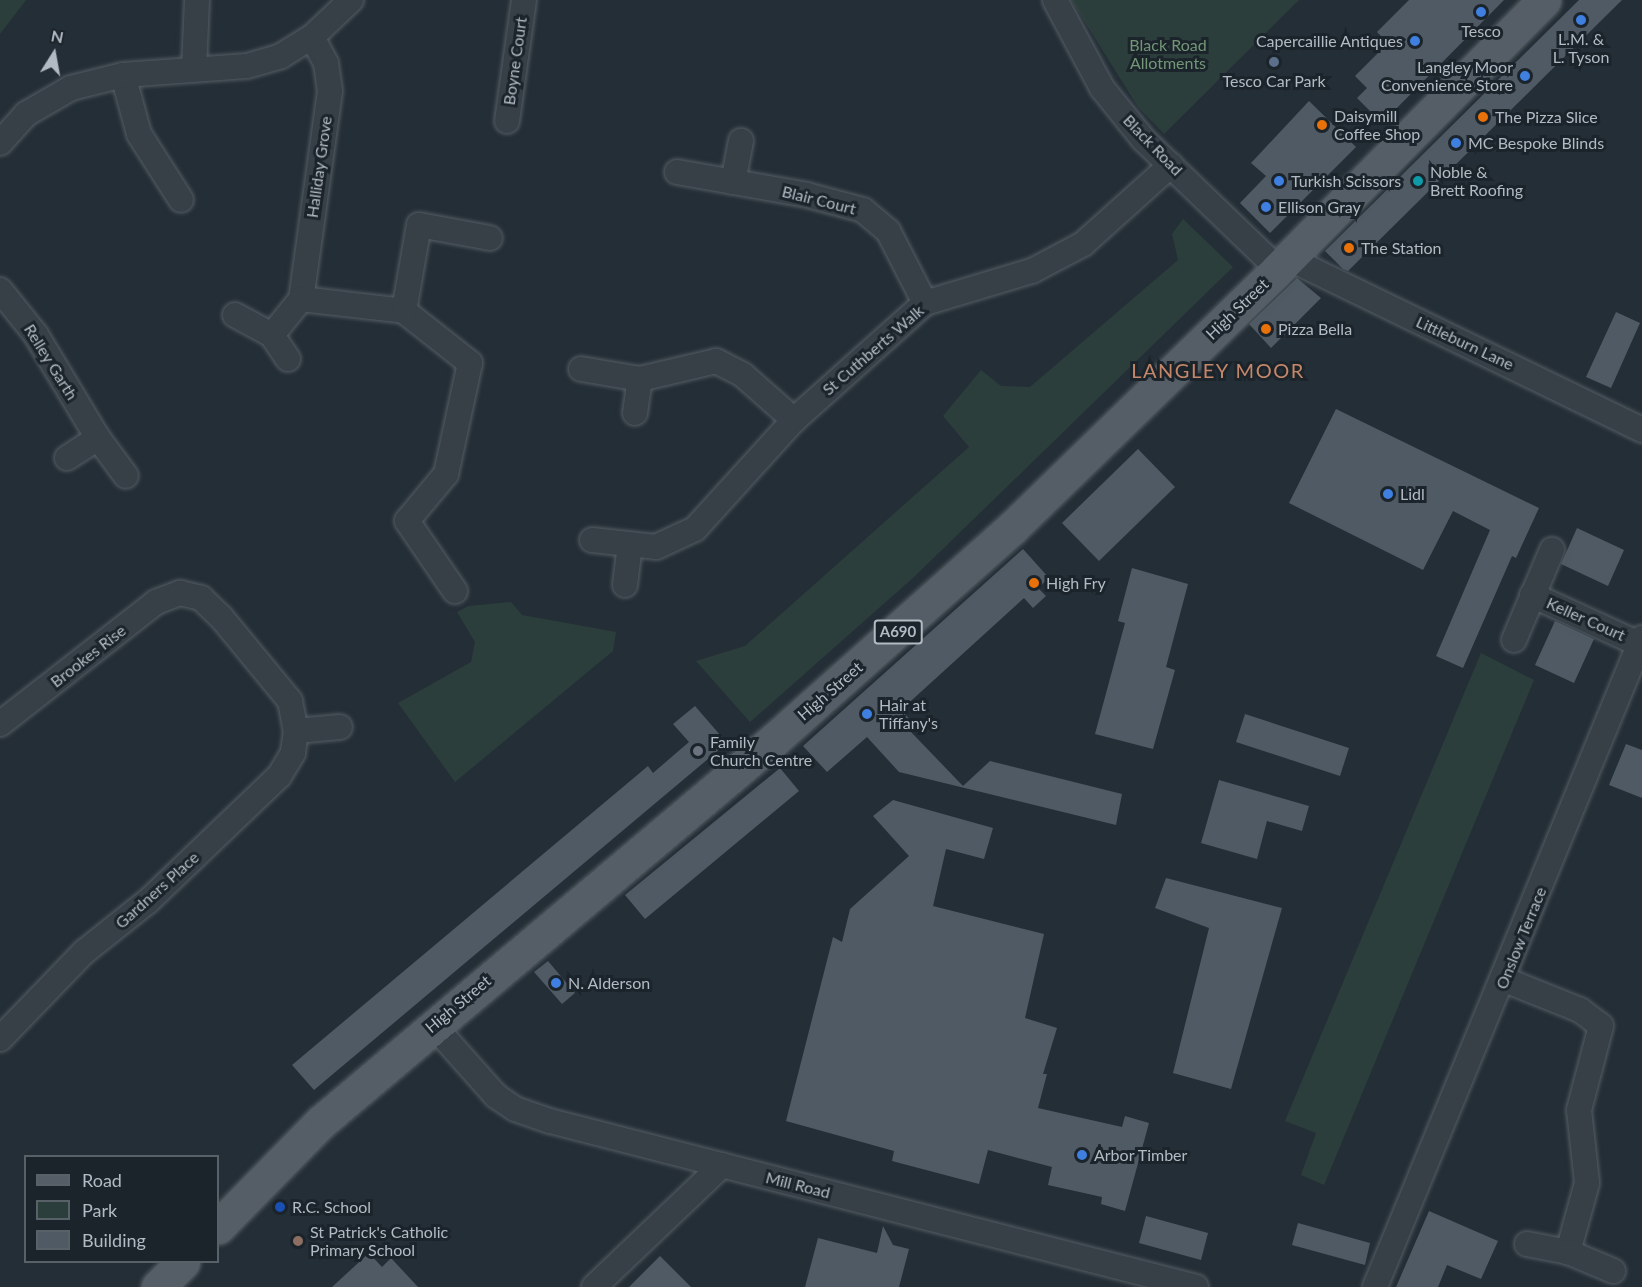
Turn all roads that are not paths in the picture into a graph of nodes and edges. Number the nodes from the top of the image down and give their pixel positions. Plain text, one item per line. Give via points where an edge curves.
1 (197, 0) edge
2 (351, 0) edge
3 (524, 0) edge
4 (1055, 0) edge
5 (1544, 0) edge
6 (312, 37) junction
7 (194, 69) junction
8 (123, 75) junction
9 (507, 121) dead end
10 (3, 139) edge
11 (741, 141) dead end
12 (1171, 165) junction
13 (677, 172) dead end
14 (733, 182) junction
15 (181, 200) dead end
16 (490, 238) dead end
17 (1283, 264) junction
18 (0, 290) edge
19 (302, 299) junction
20 (925, 303) junction
21 (404, 311) junction
22 (235, 315) dead end
23 (272, 335) junction
24 (288, 360) dead end
25 (581, 369) dead end
26 (640, 379) junction
27 (635, 413) dead end
28 (794, 420) junction
29 (1642, 430) edge
30 (98, 438) junction
31 (67, 459) dead end
32 (126, 476) dead end
33 (592, 540) dead end
34 (630, 545) junction
35 (1552, 550) dead end
36 (625, 585) dead end
37 (455, 591) dead end
38 (180, 593) joint
39 (1532, 595) junction
40 (1514, 640) dead end
41 (1641, 641) edge
42 (0, 724) edge
43 (340, 727) dead end
44 (296, 730) junction
45 (1505, 980) junction
46 (433, 1025) junction
47 (0, 1039) edge
48 (722, 1165) junction
49 (219, 1226) edge
50 (1527, 1244) dead end
51 (1568, 1252) junction
52 (182, 1263) edge
53 (1613, 1271) dead end
54 (158, 1287) edge
55 (594, 1287) edge
56 (1196, 1287) edge
57 (1375, 1287) edge

1 - 7 street
2 - 6 street
3 - 9 street, Boyne Court
4 - 12 street, Black Road via 1102,88 1144,140
5 - 17 main road, High Street / A690
6 - 7 street via 281,56 247,66
6 - 19 street, Halliday Grove via 326,63 330,91
7 - 8 street
8 - 10 street via 72,88 26,114
8 - 15 street via 139,134
11 - 14 street
12 - 17 street, Black Road
12 - 20 street, St Cuthberts Walk via 1083,244 1032,271
13 - 14 street, Blair Court
14 - 20 street, Blair Court via 816,197 868,214 888,231 903,253
16 - 21 street via 419,225
17 - 29 street, Littleburn Lane
17 - 46 main road, High Street / A690 via 1012,528 899,631
18 - 30 street, Relley Garth via 36,335
19 - 21 street
19 - 23 street
20 - 28 street, St Cuthberts Walk
21 - 37 street via 470,363 446,474 407,521
22 - 23 street
23 - 24 street
25 - 26 street
26 - 27 street
26 - 28 street via 716,361 743,375
28 - 34 street, St Cuthberts Walk via 695,529 656,547
30 - 31 street
30 - 32 street, Relley Garth
33 - 34 street, St Cuthberts Walk
34 - 36 street
35 - 39 street, Keller Court
38 - 42 street, Brookes Rise via 156,602
38 - 44 street, Gardners Place via 201,598 221,617 290,701
39 - 40 street, Keller Court
39 - 41 street, Keller Court
41 - 45 street, Onslow Terrace
43 - 44 street
44 - 47 street, Gardners Place via 293,753 279,776 148,901 84,952
45 - 51 street via 1580,1010 1601,1026 1579,1110 1587,1183
45 - 57 street, Onslow Terrace
46 - 48 street, Mill Road via 484,1084 515,1109
46 - 49 main road, High Street / A690 via 321,1122
48 - 55 street
48 - 56 street, Mill Road
50 - 51 street
51 - 53 street
52 - 54 main road

